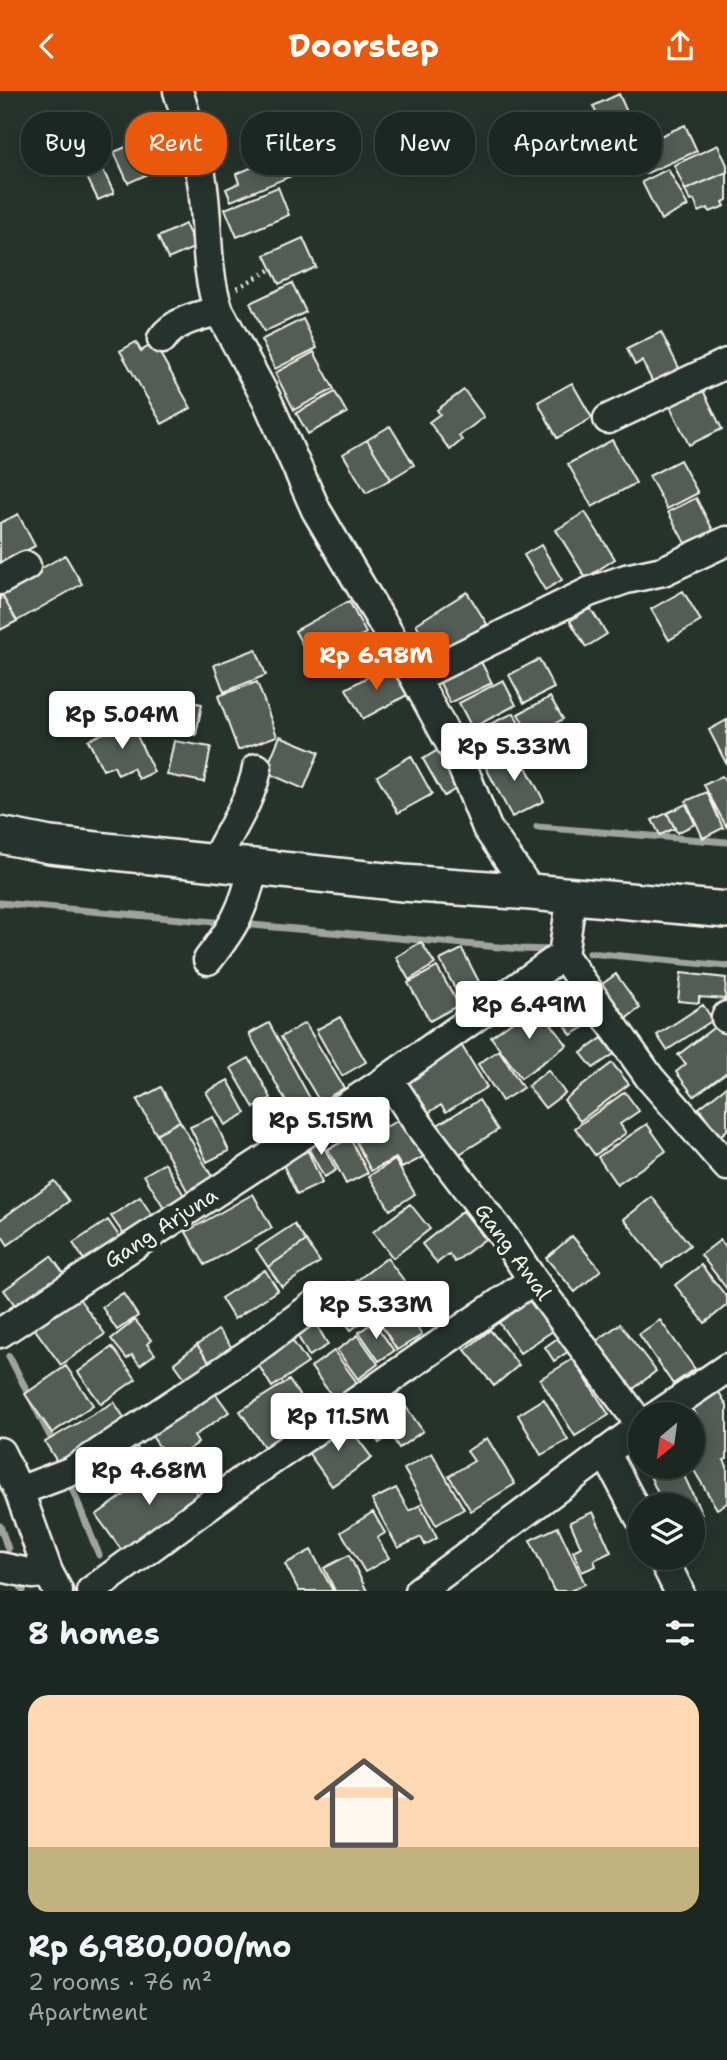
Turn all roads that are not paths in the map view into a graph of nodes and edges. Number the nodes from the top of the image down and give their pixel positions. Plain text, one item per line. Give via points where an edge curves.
1 (178, 91) edge
2 (216, 304) junction
3 (162, 339) dead end
4 (727, 363) edge
5 (608, 419) dead end
6 (727, 541) edge
7 (26, 566) dead end
8 (0, 580) edge
9 (415, 678) junction
10 (257, 768) dead end
11 (0, 835) edge
12 (214, 863) junction
13 (254, 867) junction
14 (531, 892) junction
15 (572, 895) junction
16 (727, 910) edge
17 (563, 954) junction
18 (208, 960) dead end
19 (388, 1079) junction
20 (727, 1166) edge
21 (533, 1280) junction
22 (321, 1300) dead end
23 (0, 1333) edge
24 (727, 1368) edge
25 (677, 1402) edge
26 (628, 1409) edge
27 (628, 1434) edge
28 (0, 1452) edge
29 (605, 1452) junction
30 (19, 1491) junction
31 (628, 1495) edge
32 (0, 1567) edge
33 (669, 1570) edge
34 (53, 1581) edge
35 (91, 1591) edge
36 (419, 1591) edge
37 (680, 1591) edge

1 - 2 street via 202,181
2 - 3 street via 175,325
2 - 9 street via 266,398 316,510
4 - 5 street
6 - 9 street via 663,571 589,591
7 - 8 street
9 - 14 street via 460,761 487,828
10 - 12 street
11 - 12 main road
12 - 13 main road
13 - 14 main road
13 - 18 street via 233,926
14 - 15 main road
15 - 16 main road
15 - 17 street
17 - 19 street, Gang Arjuna
17 - 20 street via 650,1078
19 - 21 street, Gang Awal
19 - 23 street, Gang Arjuna
21 - 26 street, Gang Awal
21 - 35 street
22 - 30 street via 72,1471
24 - 25 street
27 - 29 street
28 - 30 street
29 - 31 street
29 - 36 street
30 - 34 street
32 - 34 street
33 - 37 street

